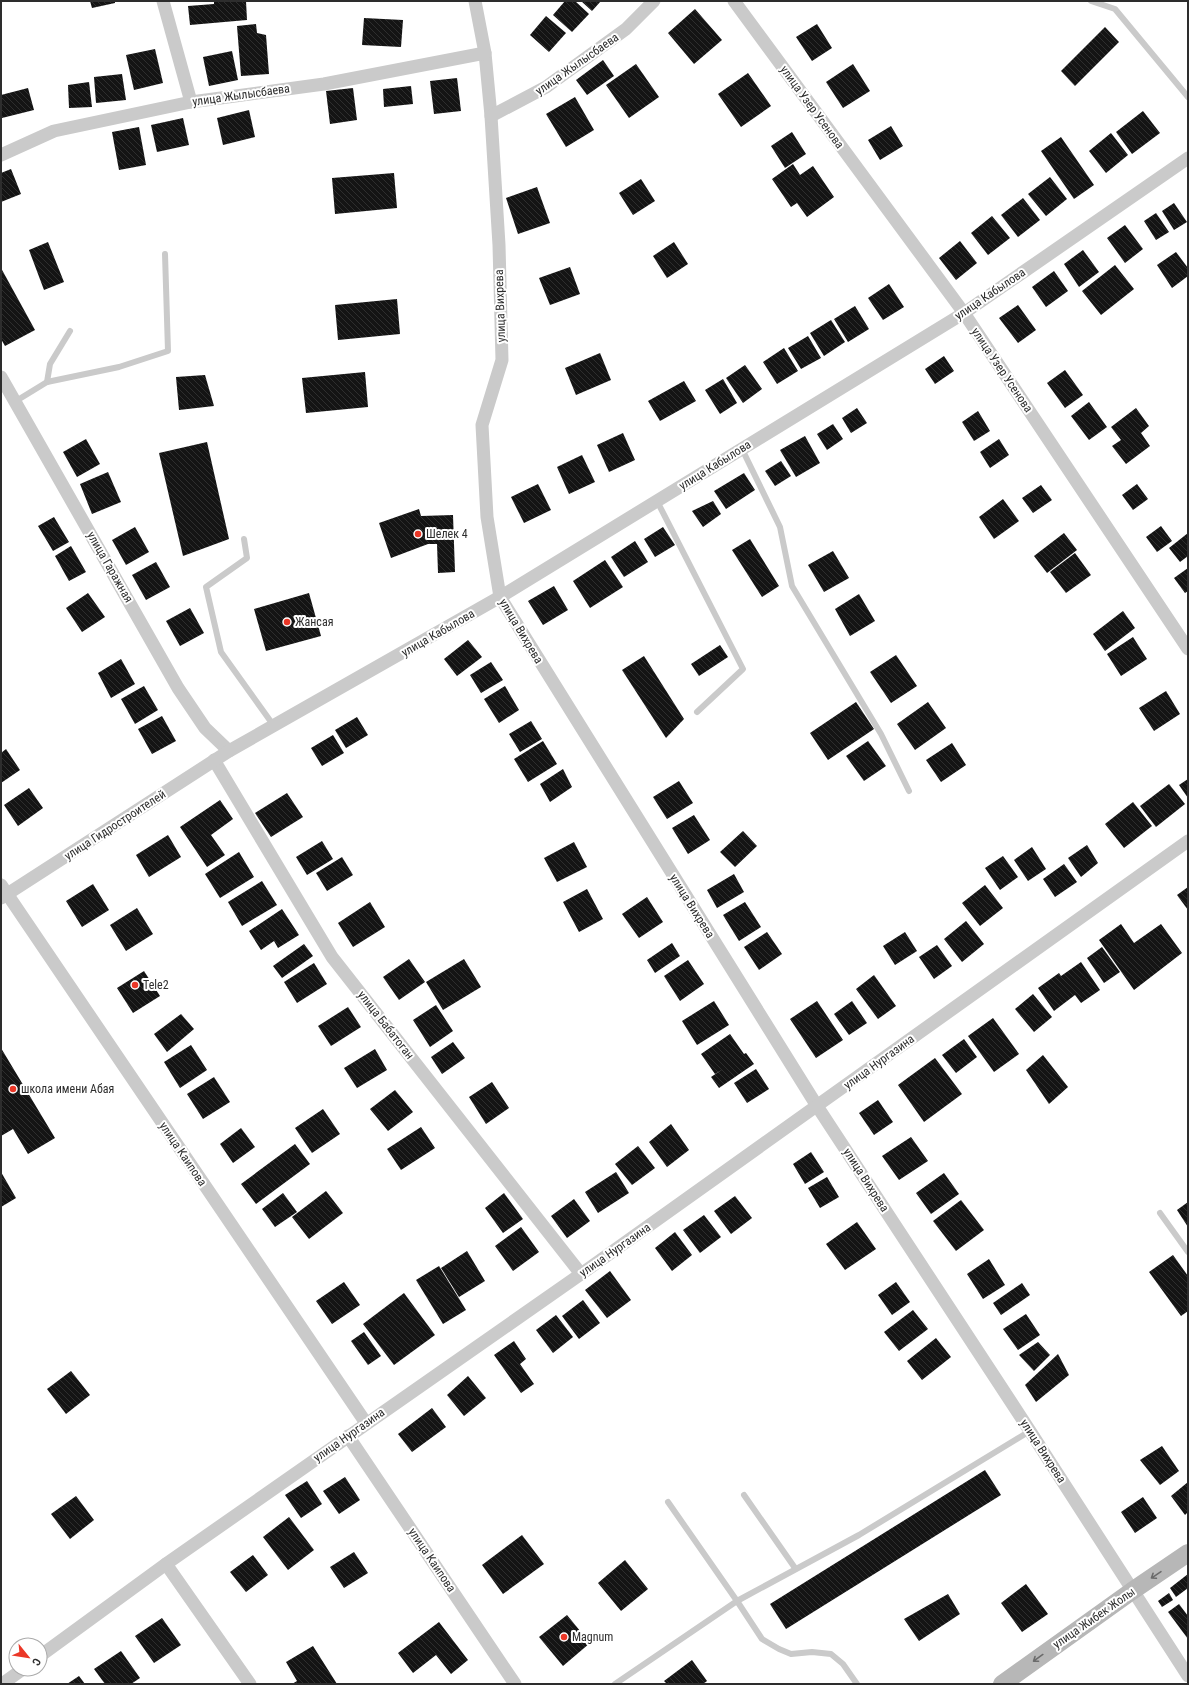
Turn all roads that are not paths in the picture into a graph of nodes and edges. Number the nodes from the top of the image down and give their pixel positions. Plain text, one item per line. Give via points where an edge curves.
1 (163, 1) edge
2 (475, 1) edge
3 (654, 1) edge
4 (734, 1) edge
5 (1091, 1) edge
6 (485, 52) junction
7 (1188, 97) edge
8 (192, 102) junction
9 (492, 116) junction
10 (1, 155) edge
11 (1188, 158) edge
12 (165, 254) dead end
13 (964, 313) junction
14 (70, 332) dead end
15 (1, 376) edge
16 (47, 382) junction
17 (16, 401) junction
18 (742, 449) junction
19 (657, 501) junction
20 (244, 539) dead end
21 (500, 598) junction
22 (1188, 649) edge
23 (697, 712) dead end
24 (274, 726) junction
25 (228, 751) junction
26 (214, 760) junction
27 (909, 792) dead end
28 (1188, 841) edge
29 (3, 892) edge
30 (818, 1106) junction
31 (1160, 1213) dead end
32 (1188, 1252) edge
33 (581, 1274) junction
34 (366, 1423) junction
35 (1030, 1431) junction
36 (348, 1436) junction
37 (744, 1496) dead end
38 (668, 1502) dead end
39 (1188, 1553) edge
40 (166, 1564) junction
41 (795, 1568) junction
42 (1132, 1591) junction
43 (738, 1601) junction
44 (48, 1650) edge
45 (1188, 1676) edge
46 (12, 1677) edge
47 (2, 1684) edge
48 (250, 1684) edge
49 (515, 1684) edge
50 (615, 1684) edge
51 (857, 1684) edge
52 (1002, 1684) edge

1 - 8 street
2 - 6 street, улица Вихрева
3 - 9 street, улица Жылысбаева via 626,30 546,87
4 - 13 street, улица Узер Усенова
5 - 7 lane via 1116,9
6 - 8 street, улица Жылысбаева via 324,84
6 - 9 street, улица Вихрева
8 - 10 street, улица Жылысбаева via 54,131
9 - 21 street, улица Вихрева via 502,360 482,425 487,516
11 - 13 street, улица Кабылова
12 - 16 lane via 168,351 119,367
13 - 18 street, улица Кабылова
13 - 22 street, улица Узер Усенова
14 - 16 lane via 50,364
15 - 17 street, улица Гаражная
16 - 17 lane
17 - 25 street, улица Гаражная via 178,688 205,728
18 - 19 street, улица Кабылова
18 - 27 lane via 780,527 792,586 881,734
19 - 21 street, улица Кабылова
19 - 23 lane via 744,669
20 - 24 lane via 247,558 206,587 221,652
21 - 24 street, улица Кабылова
21 - 30 street, улица Вихрева
24 - 25 street, улица Кабылова
25 - 26 street, улица Гидростроителей
26 - 29 street, улица Гидростроителей
26 - 33 street, улица Бабатоган via 332,957
28 - 30 street, улица Нургазина
29 - 34 street, улица Каипова
30 - 33 street, улица Нургазина
30 - 35 street, улица Вихрева
31 - 32 lane
33 - 34 street, улица Нургазина
34 - 36 street, улица Нургазина
35 - 41 lane via 859,1534
35 - 42 street, улица Вихрева
36 - 40 street, улица Нургазина
36 - 49 street, улица Каипова
37 - 41 lane
38 - 43 lane
39 -> 42 main road, улица Жибек Жолы
40 - 44 street, улица Нургазина
40 - 48 street
41 - 43 lane
42 - 45 street, улица Вихрева
42 -> 52 main road, улица Жибек Жолы
43 - 50 lane
43 - 51 lane via 762,1639 779,1650 792,1654 831,1654 843,1664
46 - 47 street

